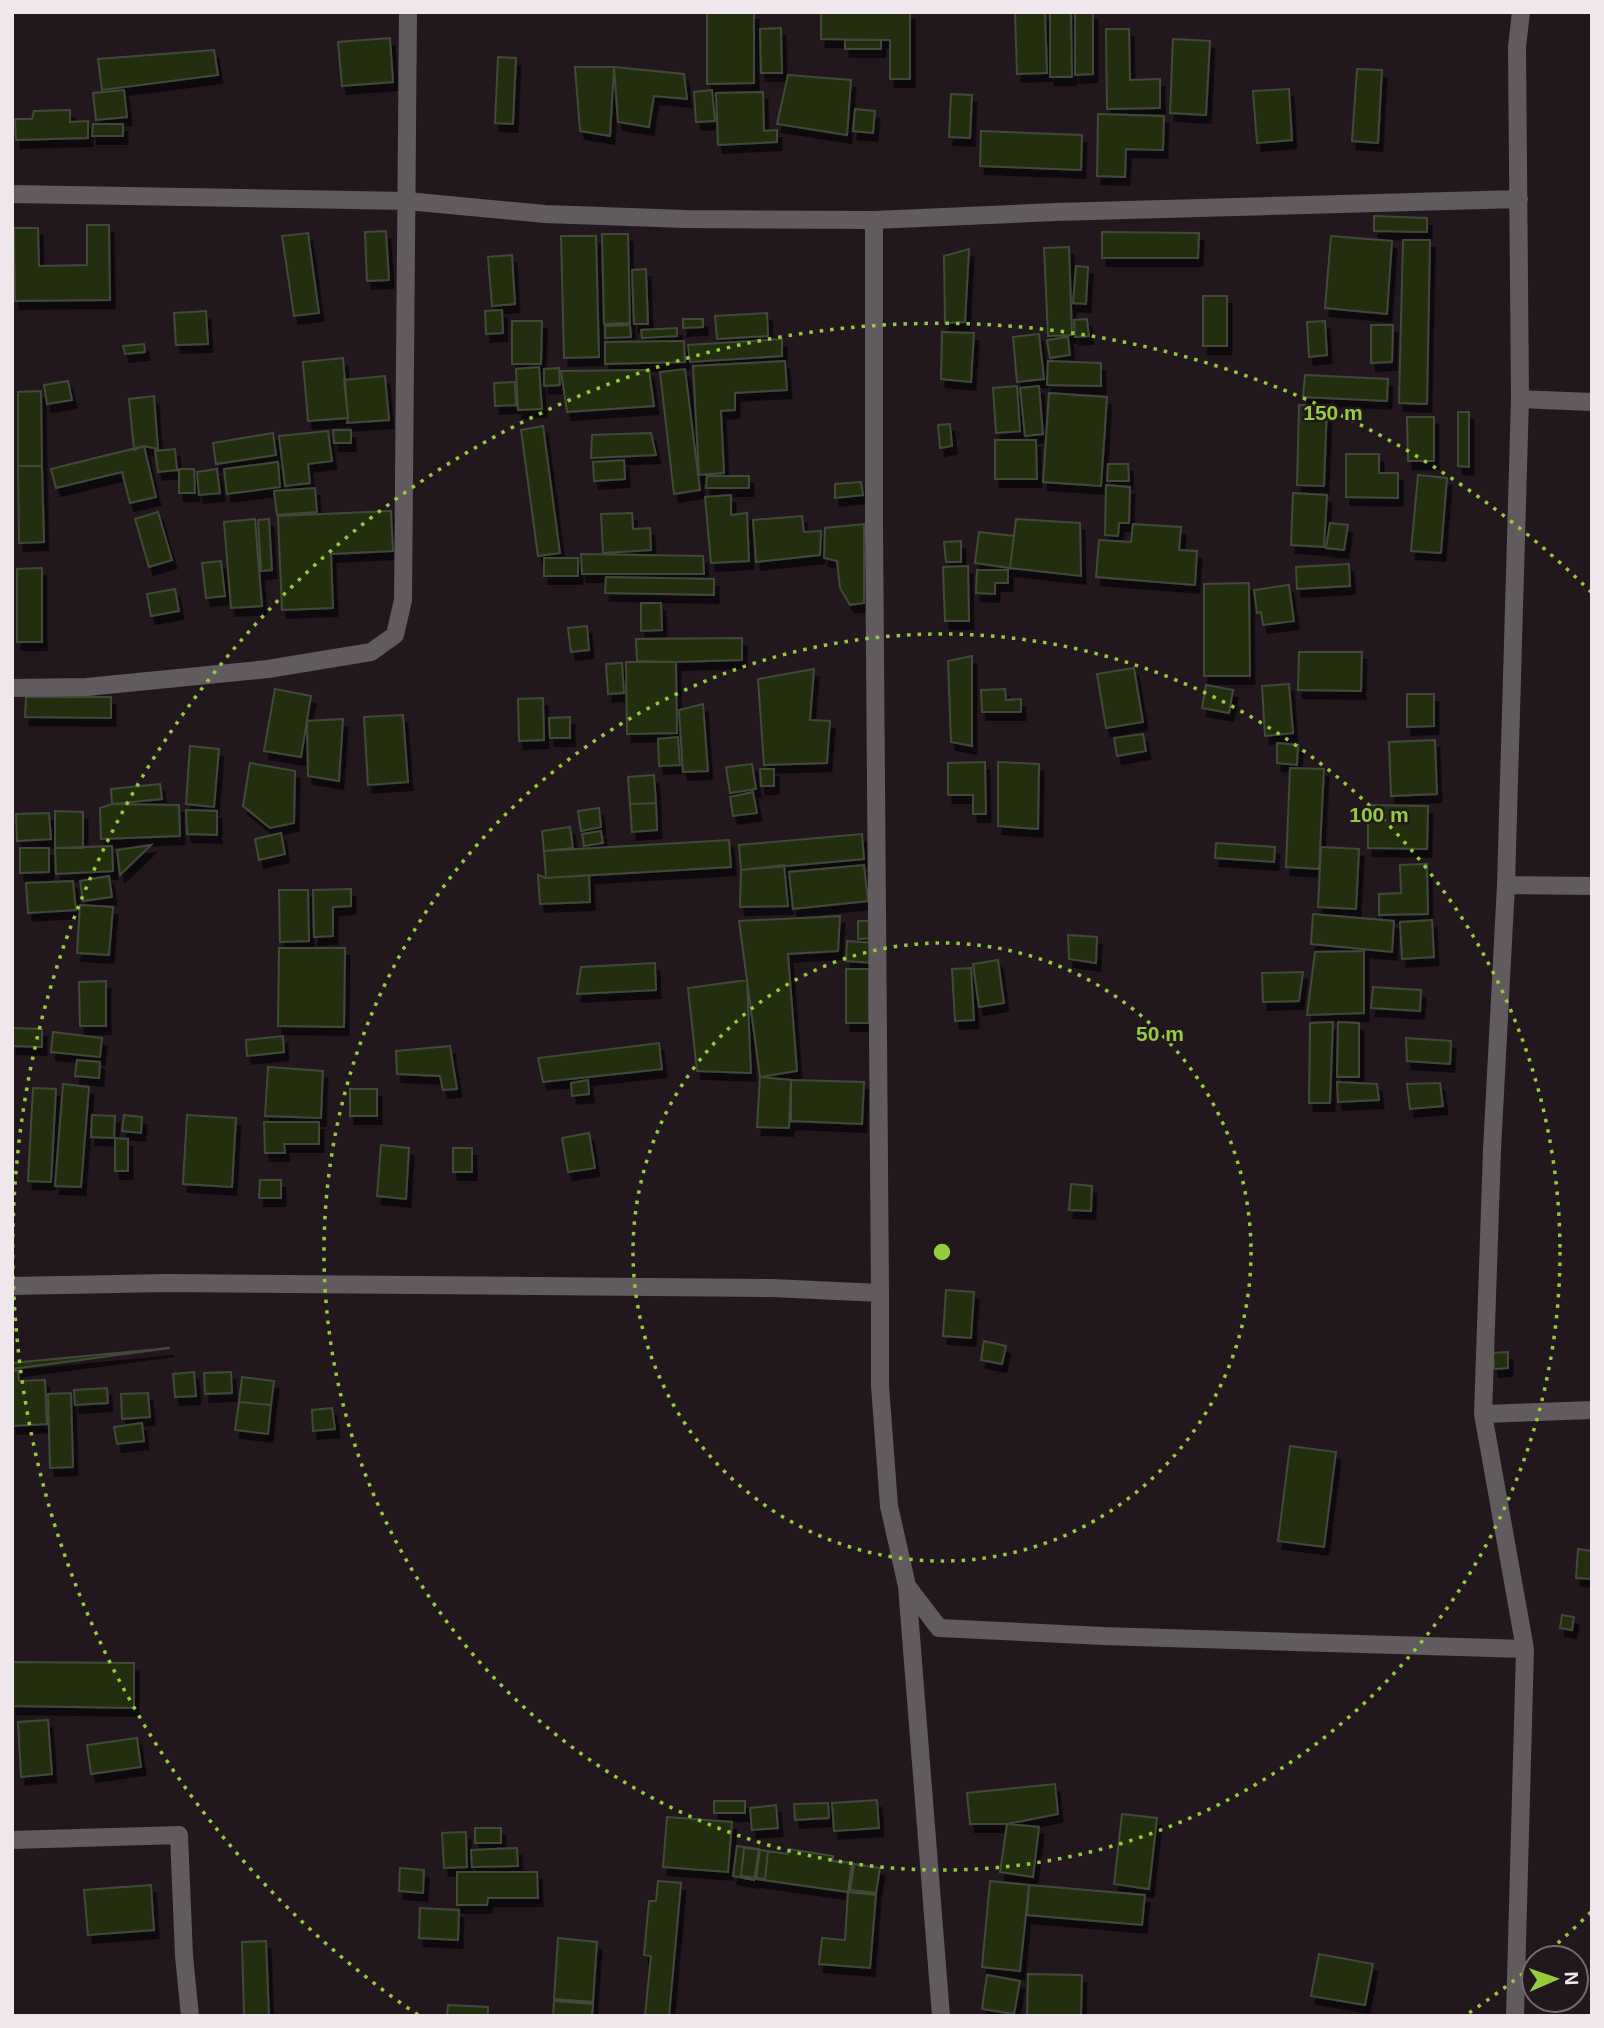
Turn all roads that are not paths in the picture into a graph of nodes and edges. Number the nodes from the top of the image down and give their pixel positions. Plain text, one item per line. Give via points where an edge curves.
1 (408, 12) edge
2 (1521, 12) edge
3 (12, 194) edge
4 (1519, 199) junction
5 (407, 201) junction
6 (874, 220) junction
7 (1520, 399) junction
8 (1592, 402) edge
9 (12, 688) edge
10 (1506, 885) junction
11 (1592, 886) edge
12 (12, 1286) edge
13 (880, 1293) junction
14 (1592, 1410) edge
15 (1483, 1414) junction
16 (907, 1586) junction
17 (1525, 1650) junction
18 (12, 1840) edge
19 (190, 2016) edge
20 (941, 2016) edge
21 (1515, 2016) edge

1 - 5 street
2 - 4 street via 1517,47
3 - 5 street
4 - 6 street
4 - 7 street
5 - 6 street via 545,214
5 - 9 street via 403,600 395,635 371,652 268,669 87,687
6 - 13 street
7 - 8 street
7 - 10 street
10 - 11 street
10 - 15 street
12 - 13 street via 180,1283
13 - 16 street via 880,1386 889,1506
14 - 15 street
15 - 17 street
16 - 17 street via 939,1628
16 - 20 street
17 - 21 street
18 - 19 street via 179,1835

